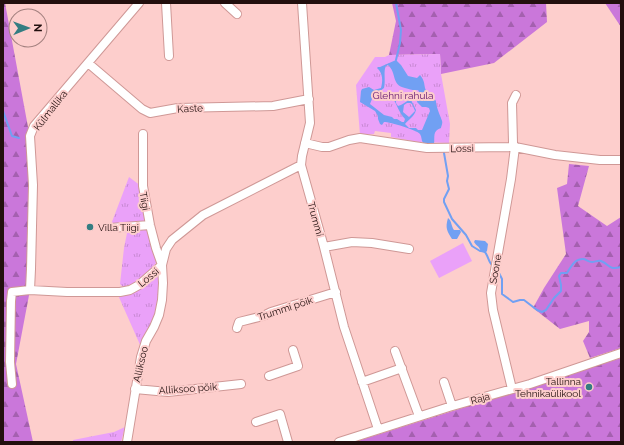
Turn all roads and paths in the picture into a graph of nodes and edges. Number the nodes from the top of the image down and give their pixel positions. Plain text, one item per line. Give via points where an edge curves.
1 (138, 3) edge
2 (166, 3) edge
3 (225, 3) edge
4 (302, 3) edge
5 (237, 14) dead end
6 (169, 56) dead end
7 (88, 63) junction
8 (516, 95) dead end
9 (309, 99) junction
10 (143, 134) dead end
11 (305, 143) junction
12 (515, 147) junction
13 (621, 160) edge
14 (301, 165) junction
15 (150, 225) junction
16 (110, 228) dead end
17 (324, 247) junction
18 (410, 249) dead end
19 (162, 265) junction
20 (30, 290) junction
21 (336, 292) junction
22 (237, 328) dead end
23 (293, 350) dead end
24 (395, 351) dead end
25 (621, 353) edge
26 (402, 368) junction
27 (269, 376) dead end
28 (362, 382) junction
29 (444, 382) dead end
30 (12, 384) dead end
31 (241, 384) dead end
32 (135, 389) junction
33 (512, 389) junction
34 (452, 406) junction
35 (419, 416) junction
36 (256, 422) dead end
37 (378, 429) junction
38 (127, 442) edge
39 (288, 442) edge
40 (339, 442) edge

1 - 7 street, Külmallika
2 - 6 street
3 - 5 street
4 - 9 street, Trummi
7 - 9 street, Kaste via 150,113 178,108 273,106
7 - 20 street, Külmallika via 34,126 30,136 34,185
8 - 12 street, Soone via 512,102
9 - 11 street, Trummi via 310,124
10 - 15 street, Tiigi via 143,186
11 - 12 street, Lossi via 329,147 360,138 427,148
11 - 14 street, Trummi
12 - 13 street, Lossi via 555,155
12 - 33 street, Soone via 491,293
14 - 17 street, Trummi
14 - 19 street, Lossi via 203,215 172,240 166,249
15 - 16 street
15 - 19 street, Tiigi
17 - 18 street via 352,242
17 - 21 street, Trummi
19 - 20 street, Lossi via 139,286 120,292
19 - 32 street, Alliksoo via 163,289 159,315 146,341
20 - 30 street, Lossi via 12,292
21 - 22 street, Trummi põik via 239,322
21 - 28 street, Trummi via 344,327
23 - 27 street via 298,366
24 - 26 street
25 - 33 street, Raja
26 - 28 street
26 - 35 street
28 - 37 street, Trummi
29 - 34 street
31 - 32 street, Alliksoo põik via 168,392
32 - 38 street, Alliksoo
33 - 34 street, Raja
34 - 35 street, Raja
35 - 37 street, Raja
36 - 39 street via 280,414
37 - 40 street, Raja

